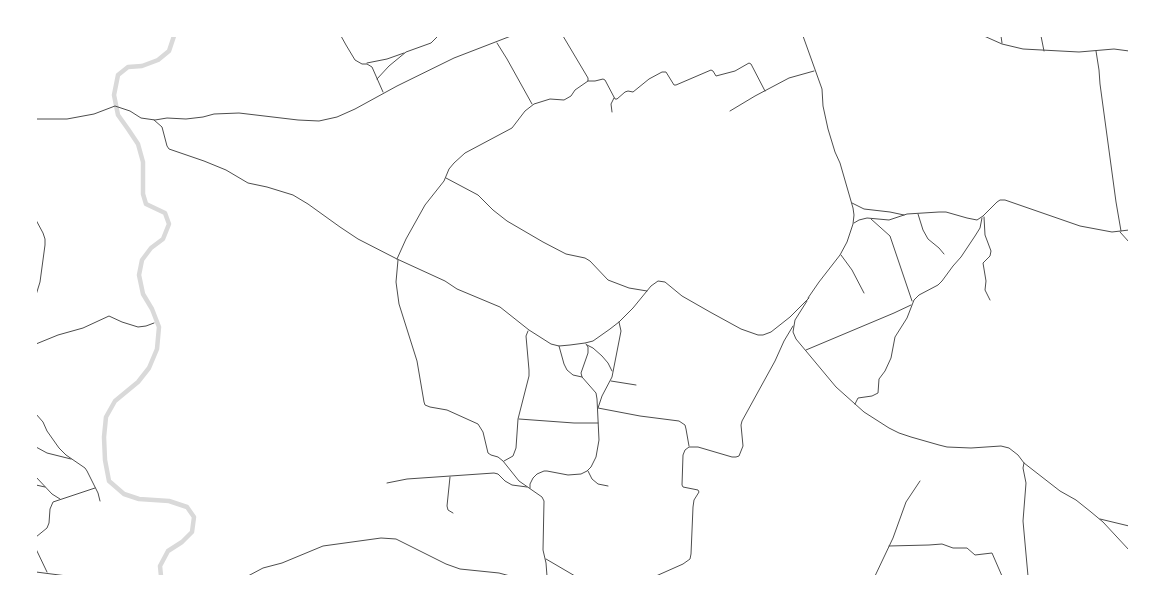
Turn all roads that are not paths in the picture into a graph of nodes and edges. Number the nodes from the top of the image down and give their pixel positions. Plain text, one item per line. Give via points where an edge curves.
1 (341, 36) edge
2 (438, 36) edge
3 (511, 36) edge
4 (563, 36) edge
5 (803, 36) edge
6 (984, 36) edge
7 (1001, 36) edge
8 (1041, 36) edge
9 (496, 42) junction
10 (1002, 44) junction
11 (1044, 51) junction
12 (1096, 51) junction
13 (1129, 51) edge
14 (406, 52) junction
15 (365, 64) junction
16 (815, 71) junction
17 (377, 79) junction
18 (588, 81) junction
19 (765, 90) junction
20 (383, 93) junction
21 (615, 98) junction
22 (532, 105) junction
23 (730, 111) dead end
24 (612, 112) dead end
25 (36, 119) edge
26 (154, 120) junction
27 (446, 178) junction
28 (851, 203) junction
29 (918, 213) junction
30 (904, 215) junction
31 (983, 217) junction
32 (870, 218) junction
33 (36, 220) edge
34 (853, 224) junction
35 (1129, 230) edge
36 (1120, 231) junction
37 (1129, 242) edge
38 (841, 254) junction
39 (944, 254) dead end
40 (397, 259) junction
41 (647, 291) junction
42 (864, 293) dead end
43 (36, 296) edge
44 (809, 298) junction
45 (990, 300) dead end
46 (912, 303) junction
47 (619, 322) junction
48 (154, 323) dead end
49 (794, 326) junction
50 (529, 330) junction
51 (585, 343) junction
52 (36, 344) edge
53 (587, 345) junction
54 (559, 346) junction
55 (806, 350) junction
56 (613, 372) junction
57 (582, 377) junction
58 (610, 381) junction
59 (636, 385) dead end
60 (855, 404) junction
61 (598, 408) junction
62 (36, 414) edge
63 (518, 419) junction
64 (599, 423) junction
65 (36, 447) edge
66 (689, 447) junction
67 (72, 460) junction
68 (503, 461) junction
69 (1024, 463) junction
70 (587, 471) junction
71 (36, 477) edge
72 (450, 477) junction
73 (920, 481) dead end
74 (387, 483) dead end
75 (36, 485) edge
76 (608, 486) dead end
77 (527, 487) junction
78 (45, 488) junction
79 (95, 488) junction
80 (530, 489) junction
81 (60, 499) junction
82 (100, 501) dead end
83 (453, 513) dead end
84 (1100, 519) junction
85 (1129, 526) edge
86 (36, 537) edge
87 (889, 546) junction
88 (36, 549) edge
89 (1129, 550) edge
90 (545, 559) junction
91 (36, 572) edge
92 (48, 573) junction
93 (51, 575) edge
94 (67, 576) edge
95 (248, 576) edge
96 (510, 576) edge
97 (547, 576) edge
98 (575, 576) edge
99 (656, 576) edge
100 (875, 576) edge
101 (1002, 576) edge
102 (1028, 576) edge

1 - 15 street via 355,60
2 - 14 street via 431,43
3 - 9 street
4 - 18 street
5 - 16 street
6 - 10 street
7 - 10 street
8 - 11 street
9 - 20 street via 454,58
9 - 22 street
10 - 11 street
11 - 12 street
12 - 13 street
12 - 36 street
14 - 15 street
14 - 17 street
15 - 17 street via 372,67
16 - 19 street via 789,78
16 - 28 street via 822,89 828,129
17 - 20 street
18 - 21 street via 604,79
18 - 22 street via 564,100 550,99
19 - 21 street via 749,63 735,71 716,76 711,70 676,85 666,72 662,72 633,92 627,92 617,100
19 - 23 street
20 - 26 street via 337,117 319,121 240,113
21 - 24 street via 611,104
22 - 27 street via 512,128 458,159 449,169
25 - 26 street via 67,119 94,114 115,106 141,118
26 - 40 street via 162,127 169,149 221,168 248,183 293,195 358,239
27 - 40 street via 425,205
27 - 41 street via 478,195 507,221 543,242 566,254 590,261 608,280
28 - 30 street via 864,209
28 - 34 street
29 - 30 street
29 - 31 street via 946,212 973,220
29 - 39 street via 928,239
30 - 32 street via 889,220
31 - 36 street via 997,202 1005,200 1080,226
31 - 45 street via 991,251 990,256 982,263 985,290
31 - 46 street via 975,236 942,281 916,297
32 - 34 street via 858,220
32 - 46 street via 890,236
33 - 43 street via 43,233 45,245
34 - 38 street
35 - 36 street
36 - 37 street
38 - 42 street
38 - 44 street
40 - 50 street via 500,307
40 - 68 street via 396,282 399,304 417,361 424,402 430,407 447,410 478,424 483,432 487,452
41 - 44 street via 658,281 665,282 682,296 710,312 758,335 771,332
41 - 47 street
44 - 49 street
46 - 55 street
46 - 60 street via 907,318 895,337 893,354 887,369 880,377 878,393 858,398
47 - 51 street
47 - 56 street via 620,331
48 - 52 street via 133,326 109,316
49 - 55 street via 796,339
49 - 66 street via 742,421 742,446 739,456 732,457 704,448
50 - 54 street
50 - 63 street via 526,336 529,376
51 - 53 street
51 - 54 street
53 - 56 street via 602,356
53 - 57 street via 588,353
54 - 57 street via 567,370
55 - 60 street via 836,387
56 - 58 street
57 - 61 street via 596,393
58 - 59 street
58 - 61 street
60 - 69 street via 890,428 910,437 947,447 1004,447 1013,450
61 - 64 street
61 - 66 street via 679,421 685,425
62 - 67 street via 59,448
63 - 64 street via 574,424
63 - 68 street via 515,453
64 - 70 street via 598,452
65 - 67 street
66 - 99 street via 683,455 682,486 699,492 693,507 690,557 683,564
67 - 79 street via 85,468
68 - 77 street
69 - 84 street
69 - 102 street via 1026,482 1023,521
70 - 76 street via 595,482
70 - 80 street via 568,475 544,471 533,478
71 - 78 street
72 - 74 street via 407,479
72 - 77 street via 494,473 512,485
72 - 83 street via 447,506
73 - 87 street via 906,502
75 - 78 street
77 - 80 street
78 - 81 street
79 - 81 street
79 - 82 street
80 - 90 street via 544,501
81 - 86 street via 53,502 47,528
84 - 85 street
84 - 89 street
87 - 100 street
87 - 101 street via 942,544 953,548 967,548 975,555 992,553
88 - 92 street
90 - 97 street
90 - 98 street
91 - 92 street
92 - 93 street
93 - 94 street
95 - 96 street via 323,546 396,538 460,569

